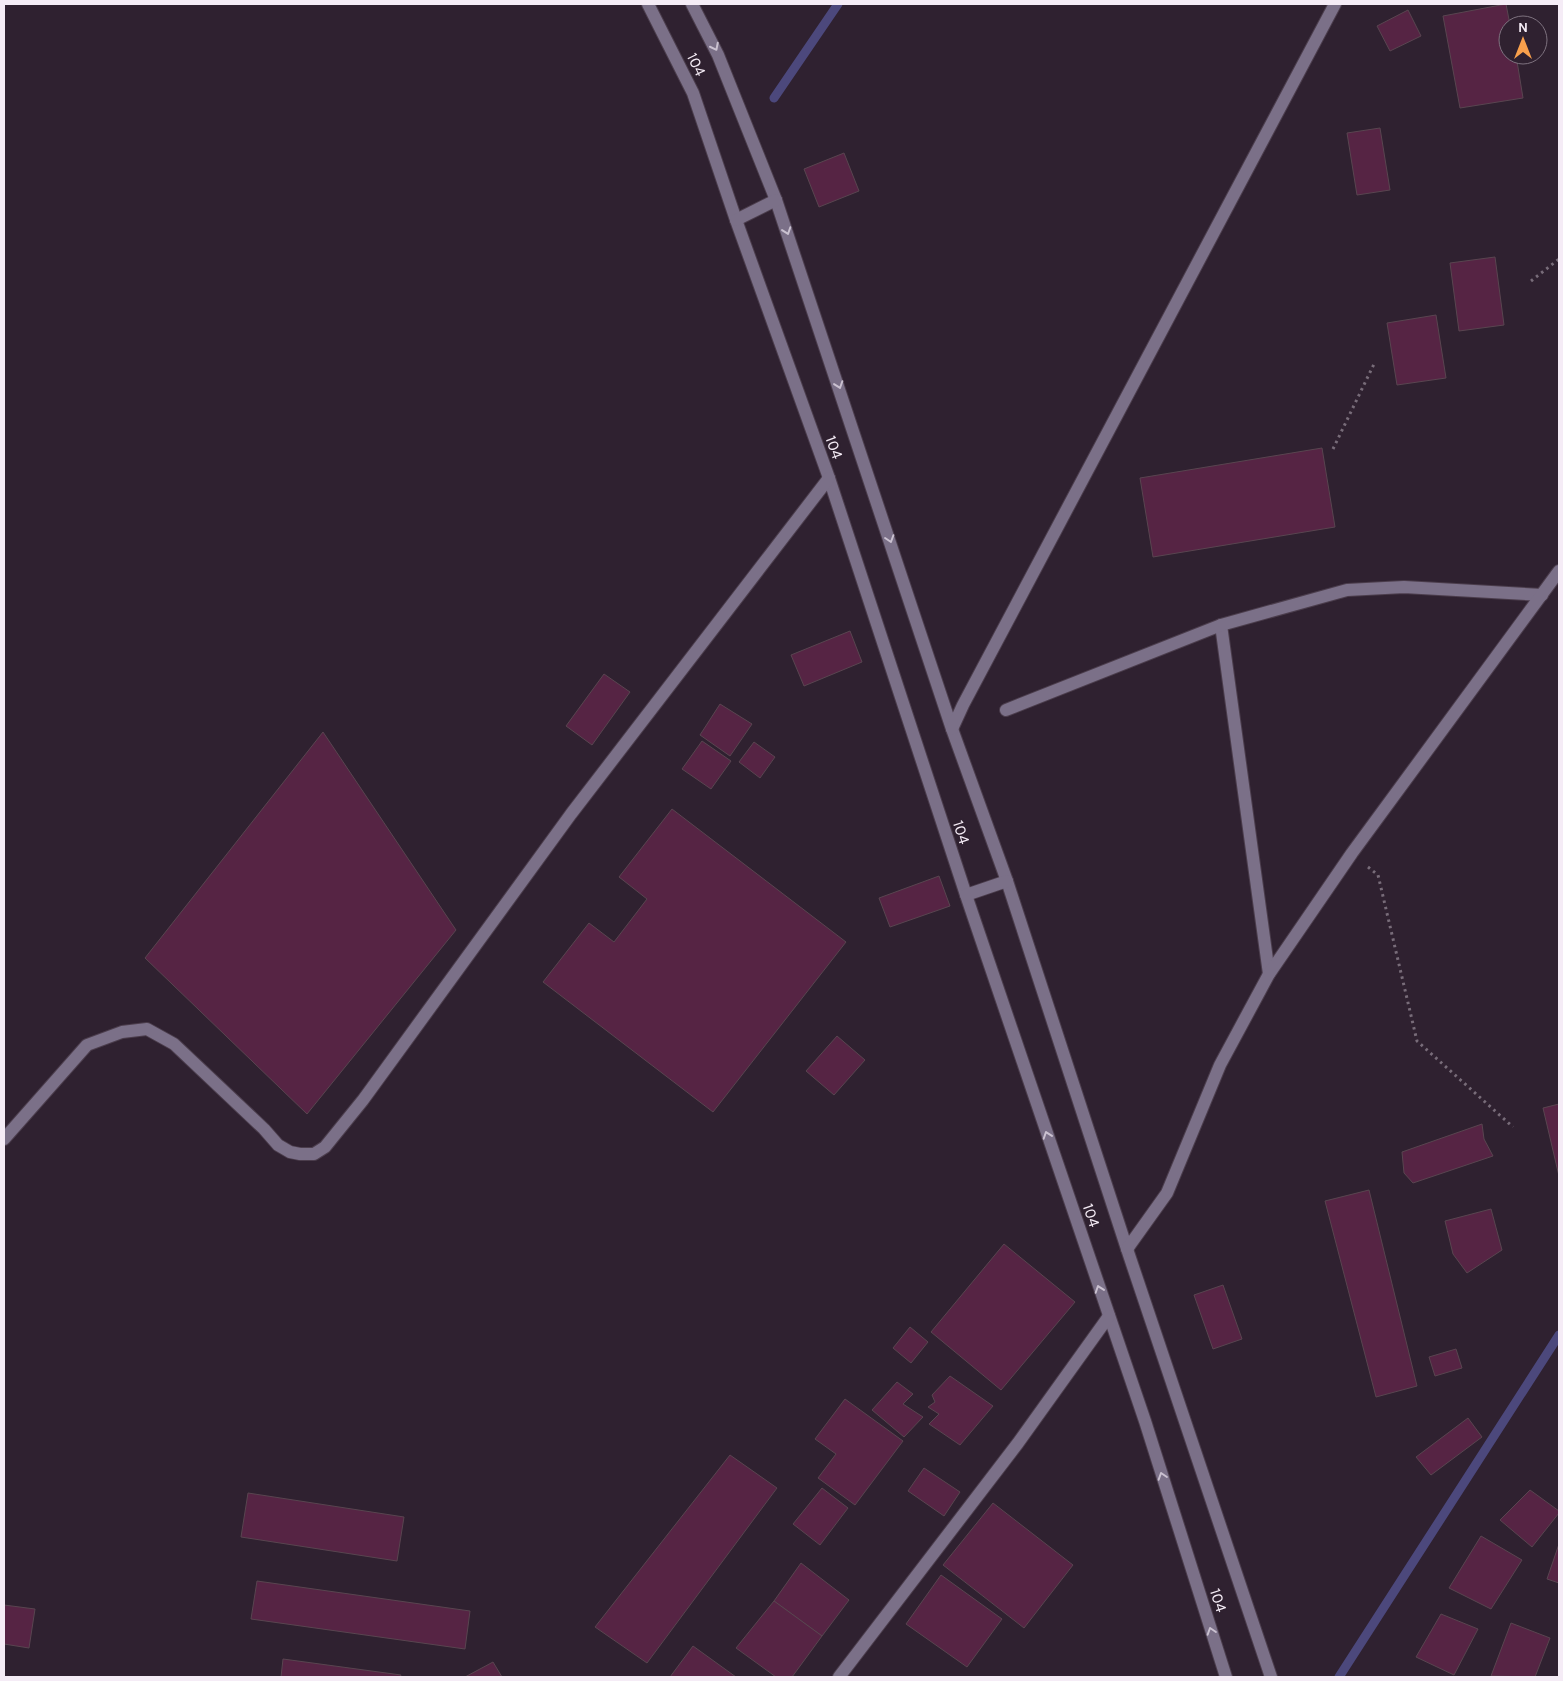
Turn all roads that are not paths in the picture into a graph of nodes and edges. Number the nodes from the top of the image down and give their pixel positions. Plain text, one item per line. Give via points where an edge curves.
1 (648, 4) edge
2 (692, 4) edge
3 (1336, 4) edge
4 (776, 200) junction
5 (736, 220) junction
6 (829, 478) junction
7 (1559, 571) edge
8 (1542, 595) junction
9 (1221, 625) junction
10 (1006, 710) dead end
11 (952, 729) junction
12 (1007, 881) junction
13 (966, 896) junction
14 (1268, 974) junction
15 (4, 1139) edge
16 (1127, 1249) junction
17 (1109, 1316) junction
18 (839, 1677) edge
19 (1226, 1677) edge
20 (1271, 1677) edge

1 - 5 street, 104 via 693,93
2 -> 4 street via 718,54
3 - 11 street
4 - 5 street
4 -> 11 street
5 - 6 street, 104
6 - 13 street, 104
6 - 15 street via 571,814 325,1148 314,1154 300,1154 278,1145 174,1044 148,1029 122,1032 87,1045
7 - 8 street
8 - 9 street via 1404,587 1348,590
8 - 14 street
9 - 10 street
9 - 14 street
11 - 12 street
12 - 13 street
12 - 16 street
17 -> 13 street, 104
14 - 16 street via 1220,1064 1167,1193
16 - 20 street
17 - 18 street via 1018,1443
19 -> 17 street, 104

